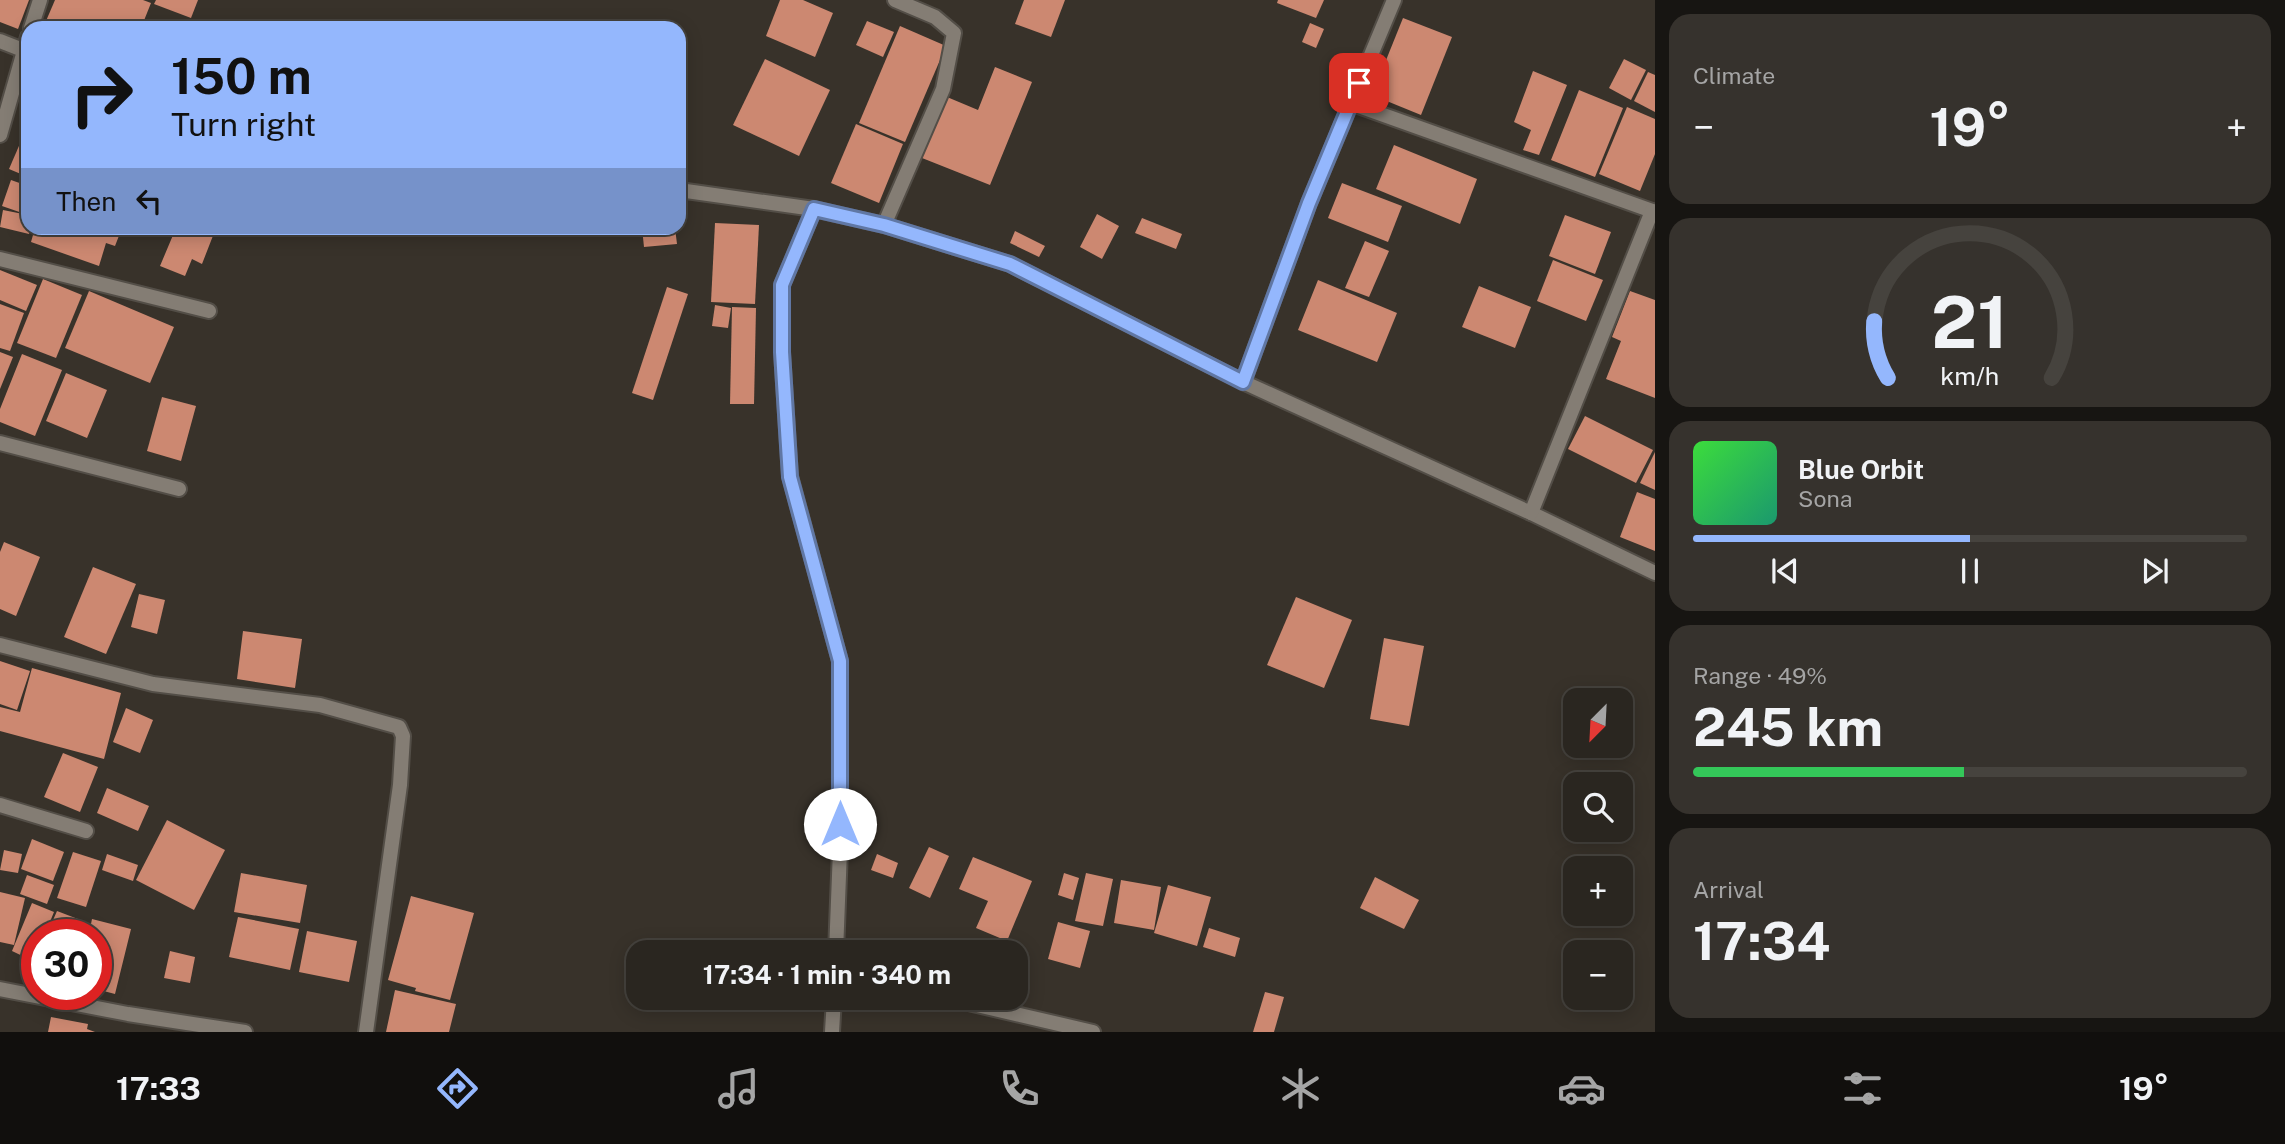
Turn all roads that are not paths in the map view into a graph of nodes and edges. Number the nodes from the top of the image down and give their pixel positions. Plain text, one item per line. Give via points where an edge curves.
1 (40, 0) edge
2 (895, 0) edge
3 (1394, 0) edge
4 (33, 21) edge
5 (0, 41) edge
6 (21, 45) edge
7 (21, 63) edge
8 (1350, 103) junction
9 (0, 135) edge
10 (686, 191) edge
11 (814, 209) junction
12 (1654, 212) edge
13 (884, 225) junction
14 (0, 259) edge
15 (209, 311) dead end
16 (1243, 382) junction
17 (0, 443) edge
18 (179, 489) dead end
19 (1531, 513) junction
20 (1655, 573) edge
21 (0, 645) edge
22 (0, 805) edge
23 (86, 831) dead end
24 (836, 940) edge
25 (0, 989) edge
26 (833, 1010) edge
27 (999, 1010) edge
28 (245, 1032) edge
29 (366, 1032) edge
30 (832, 1032) edge
31 (1093, 1032) edge

1 - 4 street
2 - 13 street via 935,17 954,33 943,89
3 - 8 street
5 - 6 street
7 - 9 street
8 - 12 street
8 - 16 street
10 - 11 street
11 - 13 street
11 - 24 street via 782,285 782,352 790,477 840,661
12 - 19 street
13 - 16 street via 1010,264
14 - 15 street
16 - 19 street
17 - 18 street
19 - 20 street
21 - 29 street via 153,684 320,705 400,727 400,785
22 - 23 street
25 - 28 street
26 - 30 street
27 - 31 street

